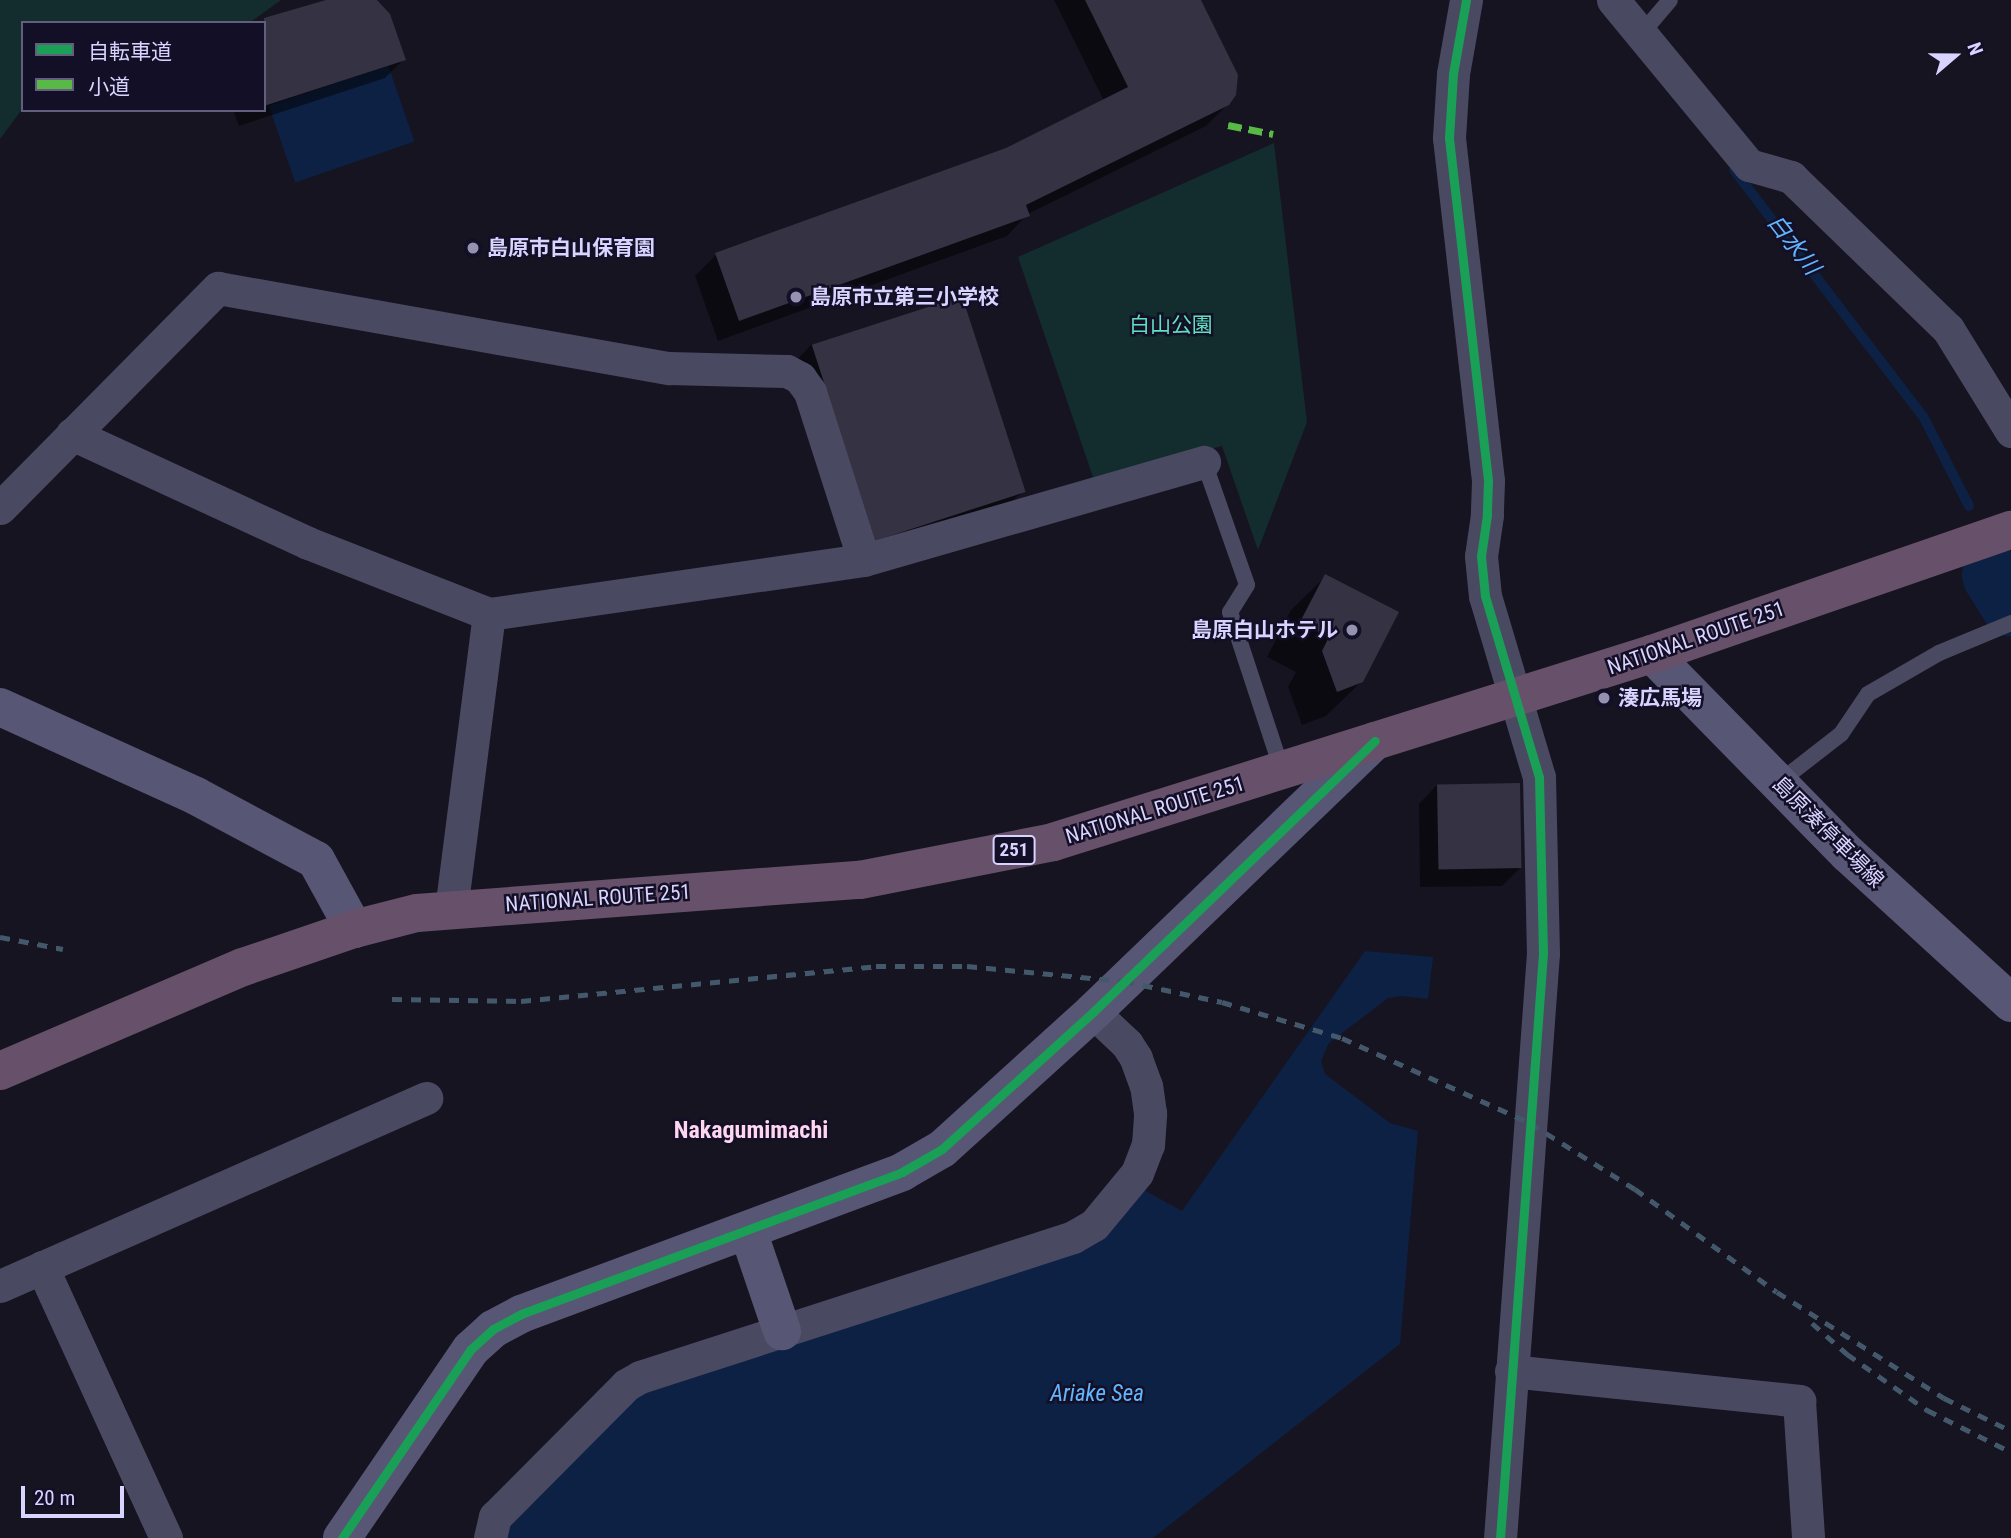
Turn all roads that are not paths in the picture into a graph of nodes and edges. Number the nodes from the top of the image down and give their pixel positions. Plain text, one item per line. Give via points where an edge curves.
1 (1466, 0) edge
2 (1613, 0) edge
3 (1670, 0) edge
4 (1642, 33) junction
5 (2009, 423) edge
6 (72, 434) junction
7 (1204, 462) joint
8 (0, 508) edge
9 (2011, 530) edge
10 (864, 560) junction
11 (489, 614) junction
12 (2007, 625) edge
13 (1652, 654) junction
14 (1516, 697) junction
15 (0, 707) edge
16 (1375, 741) junction
17 (1282, 771) junction
18 (1778, 783) junction
19 (451, 910) junction
20 (354, 929) junction
21 (2011, 1003) edge
22 (1093, 1012) junction
23 (0, 1070) edge
24 (426, 1098) dead end
25 (748, 1231) junction
26 (43, 1267) junction
27 (0, 1286) edge
28 (782, 1331) junction
29 (1511, 1371) junction
30 (166, 1538) edge
31 (342, 1538) edge
32 (490, 1538) edge
33 (1500, 1538) edge
34 (1808, 1538) edge

1 - 14 street via 1453,74 1451,169 1488,481 1481,556 1485,596
2 - 4 street
3 - 4 lane
4 - 5 street via 1749,165 1791,177 1948,329
6 - 8 street
6 - 10 street via 218,288 669,368 787,371 800,378 810,393
6 - 11 street via 308,543
7 - 10 street
7 - 17 lane via 1247,585 1230,612
9 - 13 highway, NATIONAL ROUTE 251 / 251
10 - 11 street
11 - 19 street
12 - 18 lane via 1939,653 1868,694 1841,734
13 - 14 highway, NATIONAL ROUTE 251 / 251
13 - 18 street, 島原湊停車場線
14 - 16 highway, NATIONAL ROUTE 251 / 251
14 - 29 street via 1539,777 1543,953
15 - 20 street via 195,796 316,860
16 - 17 highway, NATIONAL ROUTE 251 / 251
16 - 22 street
17 - 19 highway, NATIONAL ROUTE 251 / 251 via 1053,842 860,880
18 - 21 street, 島原湊停車場線 via 1848,854
19 - 20 highway, NATIONAL ROUTE 251 / 251 via 417,913
20 - 23 highway, NATIONAL ROUTE 251 / 251 via 243,967
22 - 25 street via 942,1149 902,1172
22 - 28 street via 1136,1058 1150,1113 1149,1145 1137,1173 1094,1225 1073,1237
24 - 26 street
25 - 28 street
25 - 31 street via 521,1314 494,1329 471,1349
26 - 27 street
26 - 30 street
28 - 32 street via 626,1385 495,1517
29 - 33 street
29 - 34 street via 1799,1401

